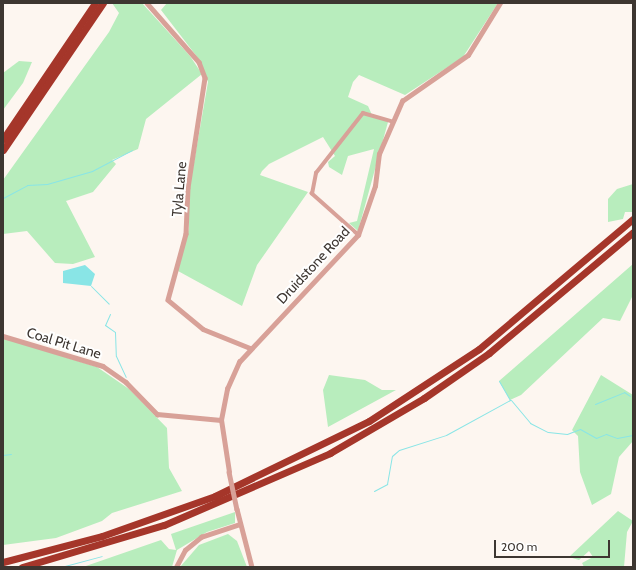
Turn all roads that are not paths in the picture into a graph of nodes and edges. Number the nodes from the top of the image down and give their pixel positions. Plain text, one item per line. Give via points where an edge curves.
1 (95, 3) edge
2 (103, 3) edge
3 (147, 3) edge
4 (500, 3) edge
5 (391, 122) junction
6 (3, 139) edge
7 (3, 150) edge
8 (633, 219) edge
9 (633, 232) edge
10 (358, 234) junction
11 (3, 336) edge
12 (250, 348) junction
13 (221, 420) junction
14 (240, 524) junction
15 (3, 562) edge
16 (22, 567) edge
17 (176, 567) edge
18 (252, 567) edge

1 - 6 highway
2 - 7 highway
3 - 12 street, Tyla Lane via 199,62 205,78 188,188 186,234 168,300 203,329
4 - 5 street, Druidstone Road via 468,55 407,96
5 - 10 street, Druidstone Road via 379,154 371,199
5 - 10 street via 363,113 316,174 312,194
8 - 15 highway via 485,344 369,421 215,496 102,536
9 - 16 highway via 489,353 424,398 330,453 164,525
10 - 12 street, Druidstone Road
11 - 13 street, Coal Pit Lane via 103,366 126,382 157,414
12 - 13 street, Druidstone Road via 232,376
13 - 14 street, Druidstone Road, bridge
14 - 17 street via 201,537 185,550
14 - 18 street, Druidstone Road

